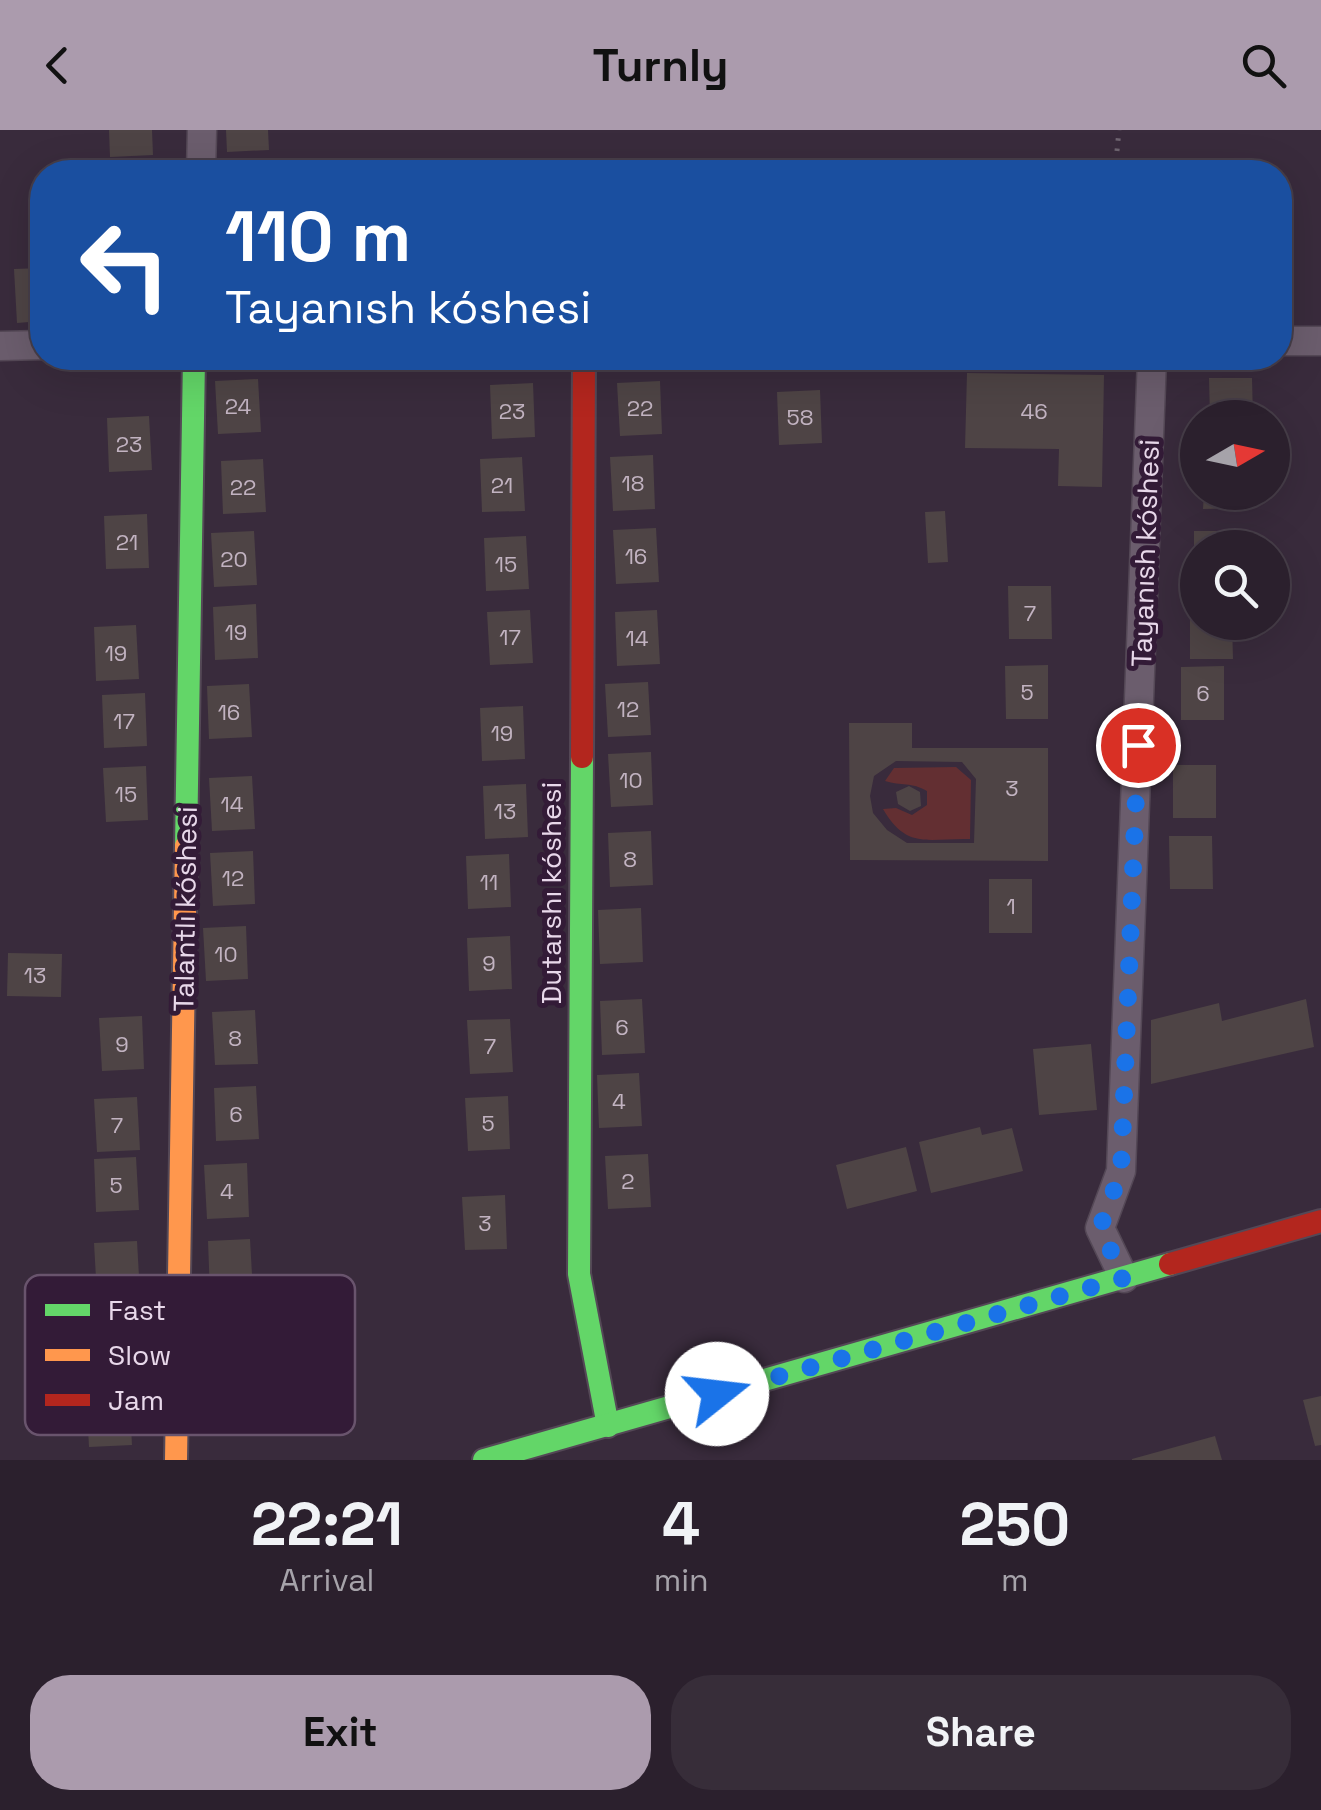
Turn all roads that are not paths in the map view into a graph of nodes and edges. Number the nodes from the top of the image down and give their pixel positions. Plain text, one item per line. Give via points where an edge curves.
1 (202, 130) edge
2 (201, 160) edge
3 (1292, 341) edge
4 (1321, 341) edge
5 (0, 346) edge
6 (30, 346) edge
7 (194, 370) edge
8 (584, 370) edge
9 (1152, 370) edge
10 (1321, 1221) edge
11 (179, 1275) edge
12 (1124, 1278) junction
13 (608, 1426) junction
14 (176, 1435) edge
15 (176, 1460) edge
16 (484, 1460) edge

1 - 2 street
3 - 4 street
5 - 6 street
7 - 11 street, Talantlı kóshesi
8 - 13 street, Dutarshı kóshesi via 579,1274
9 - 12 street, Tayanısh kóshesi via 1121,1171 1100,1228
10 - 12 street
12 - 13 street
13 - 16 street
14 - 15 street, Talantlı kóshesi

